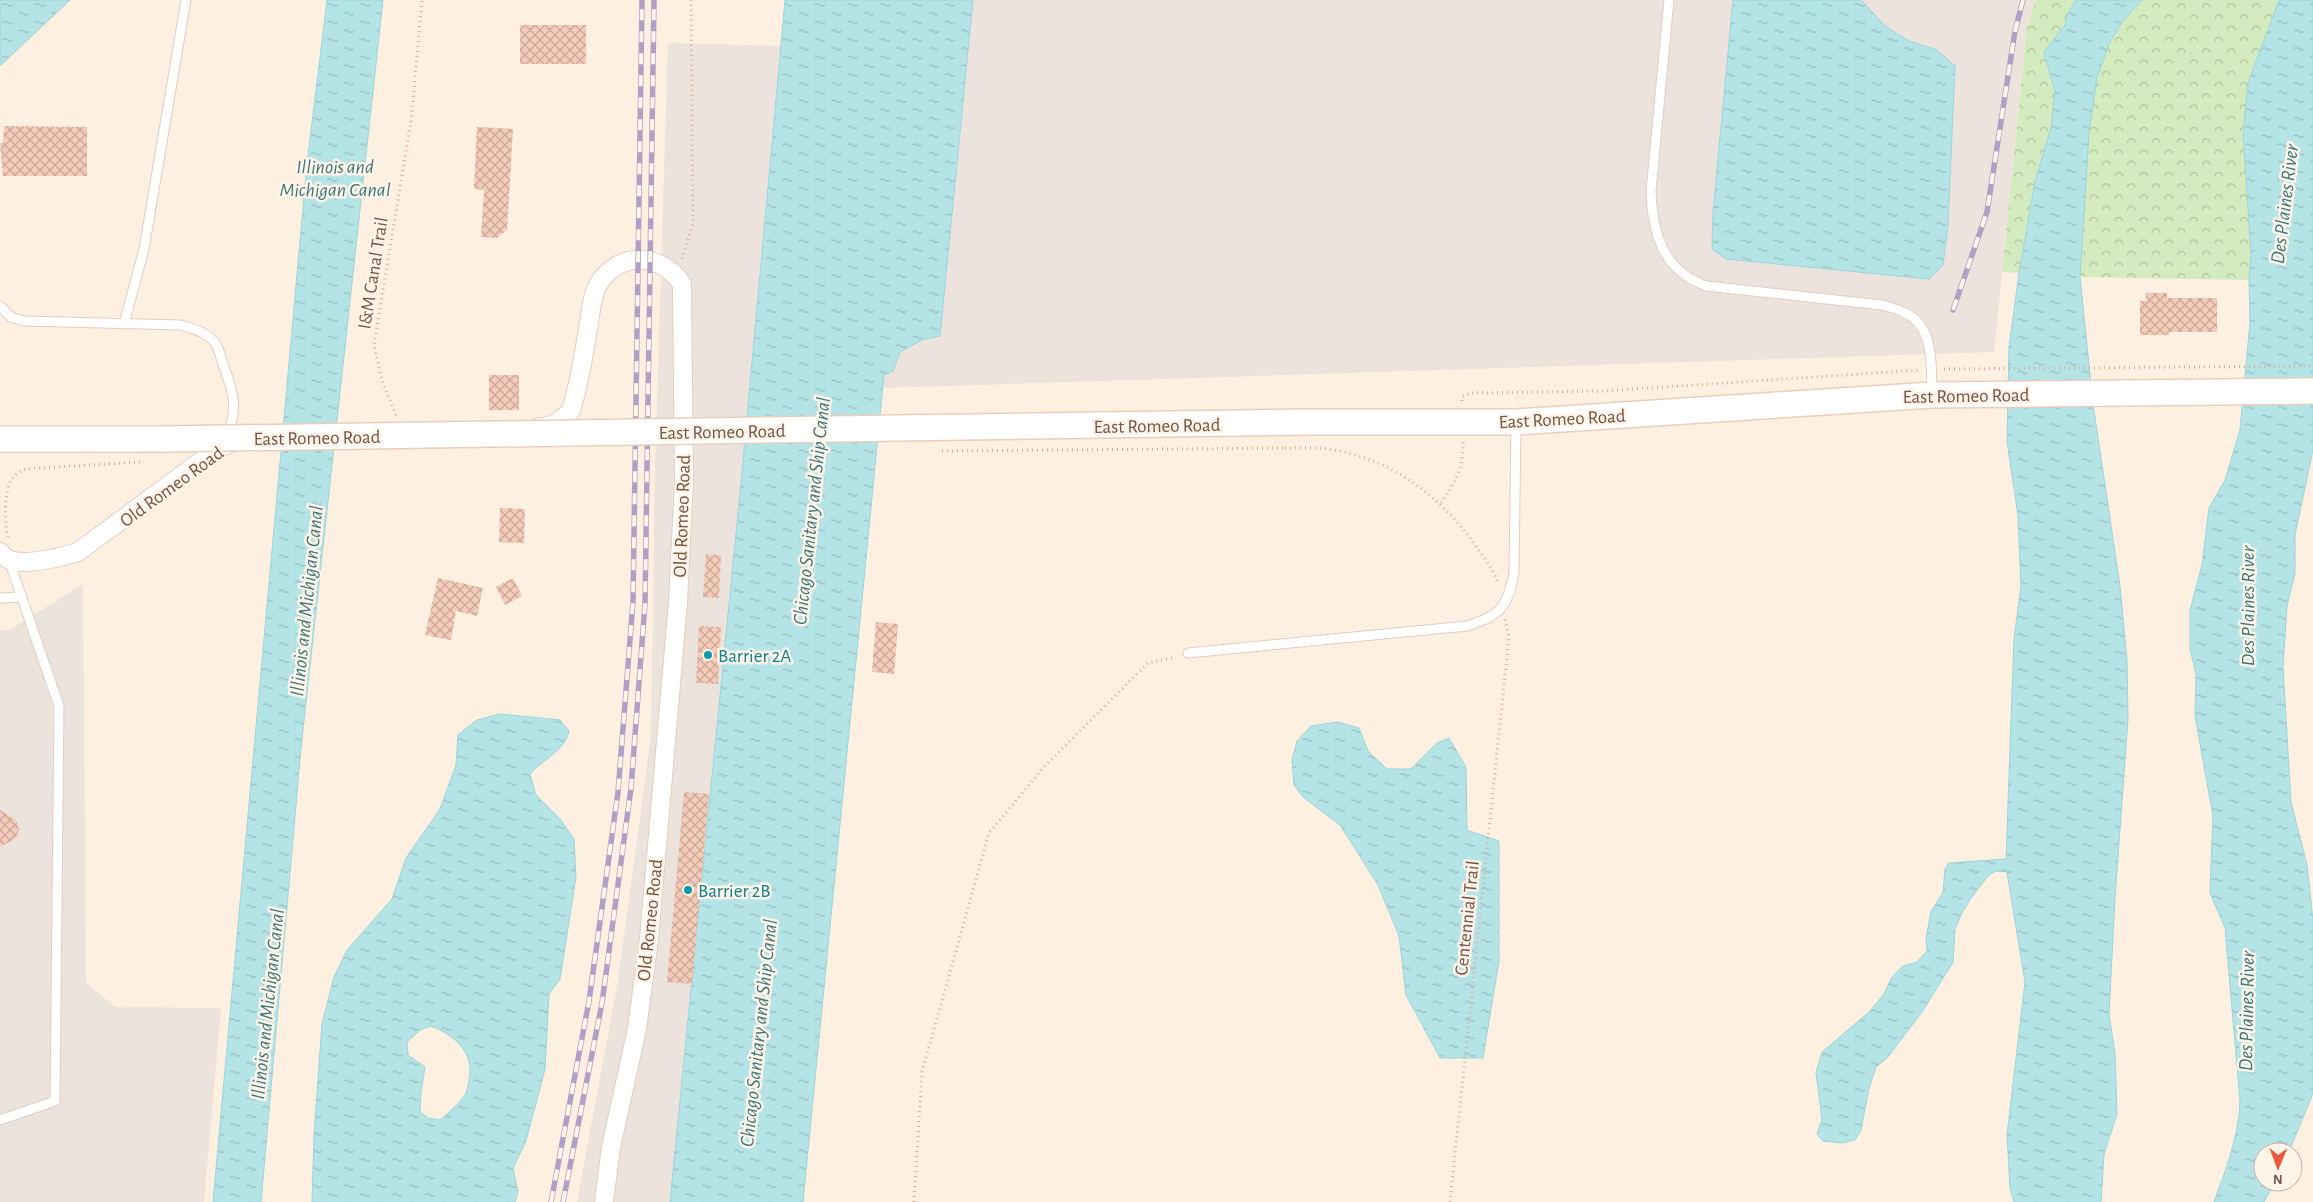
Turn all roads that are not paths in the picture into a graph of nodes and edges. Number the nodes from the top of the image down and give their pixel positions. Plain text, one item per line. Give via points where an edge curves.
1 (186, 0) edge
2 (1670, 0) edge
3 (0, 306) edge
4 (124, 324) junction
5 (2313, 391) edge
6 (1932, 395) junction
7 (1516, 422) junction
8 (0, 439) edge
9 (217, 449) junction
10 (5, 556) edge
11 (22, 597) junction
12 (0, 598) edge
13 (1188, 653) road end
14 (0, 1120) edge
15 (604, 1202) edge

1 - 4 lane via 144,249
2 - 6 lane via 1651,191 1652,219 1670,261 1685,276 1706,286 1882,305 1907,313 1921,327 1929,343
3 - 4 lane via 11,317 24,321
4 - 9 lane via 181,325 202,332 215,343 232,387 234,410 231,426
5 - 6 main road, East Romeo Road
6 - 7 main road, East Romeo Road
7 - 8 main road, East Romeo Road, bridge
7 - 13 lane via 1514,573 1510,593 1492,618 1467,626
9 - 10 street, Old Romeo Road via 78,552 34,561
9 - 15 street, Old Romeo Road via 250,435 274,430 549,427 571,410 592,306 598,284 606,273 619,264 648,260 675,272 682,284 684,480 678,602 649,940
10 - 11 lane
11 - 12 lane
11 - 14 lane via 59,706 55,1101

